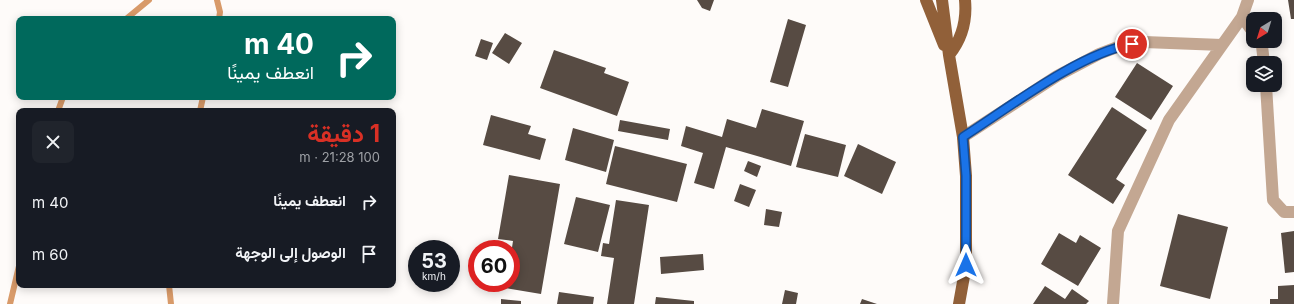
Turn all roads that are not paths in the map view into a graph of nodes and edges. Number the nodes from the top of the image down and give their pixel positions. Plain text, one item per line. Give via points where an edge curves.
1 (926, 0) edge
2 (942, 0) edge
3 (965, 0) edge
4 (1248, 0) edge
5 (1242, 17) junction
6 (1246, 22) edge
7 (1222, 45) junction
8 (949, 55) junction
9 (1266, 92) edge
10 (963, 137) junction
11 (1294, 212) edge
12 (959, 304) edge
13 (1113, 304) edge

1 - 8 main road
2 - 8 main road
3 - 8 main road via 964,27 956,47
4 - 5 street
5 - 6 street
5 - 7 street
7 - 10 street via 1144,42 1120,46 1057,76
7 - 13 street via 1169,120 1118,231
8 - 10 main road
9 - 11 street via 1272,200 1284,212
10 - 12 main road via 966,176 966,265

